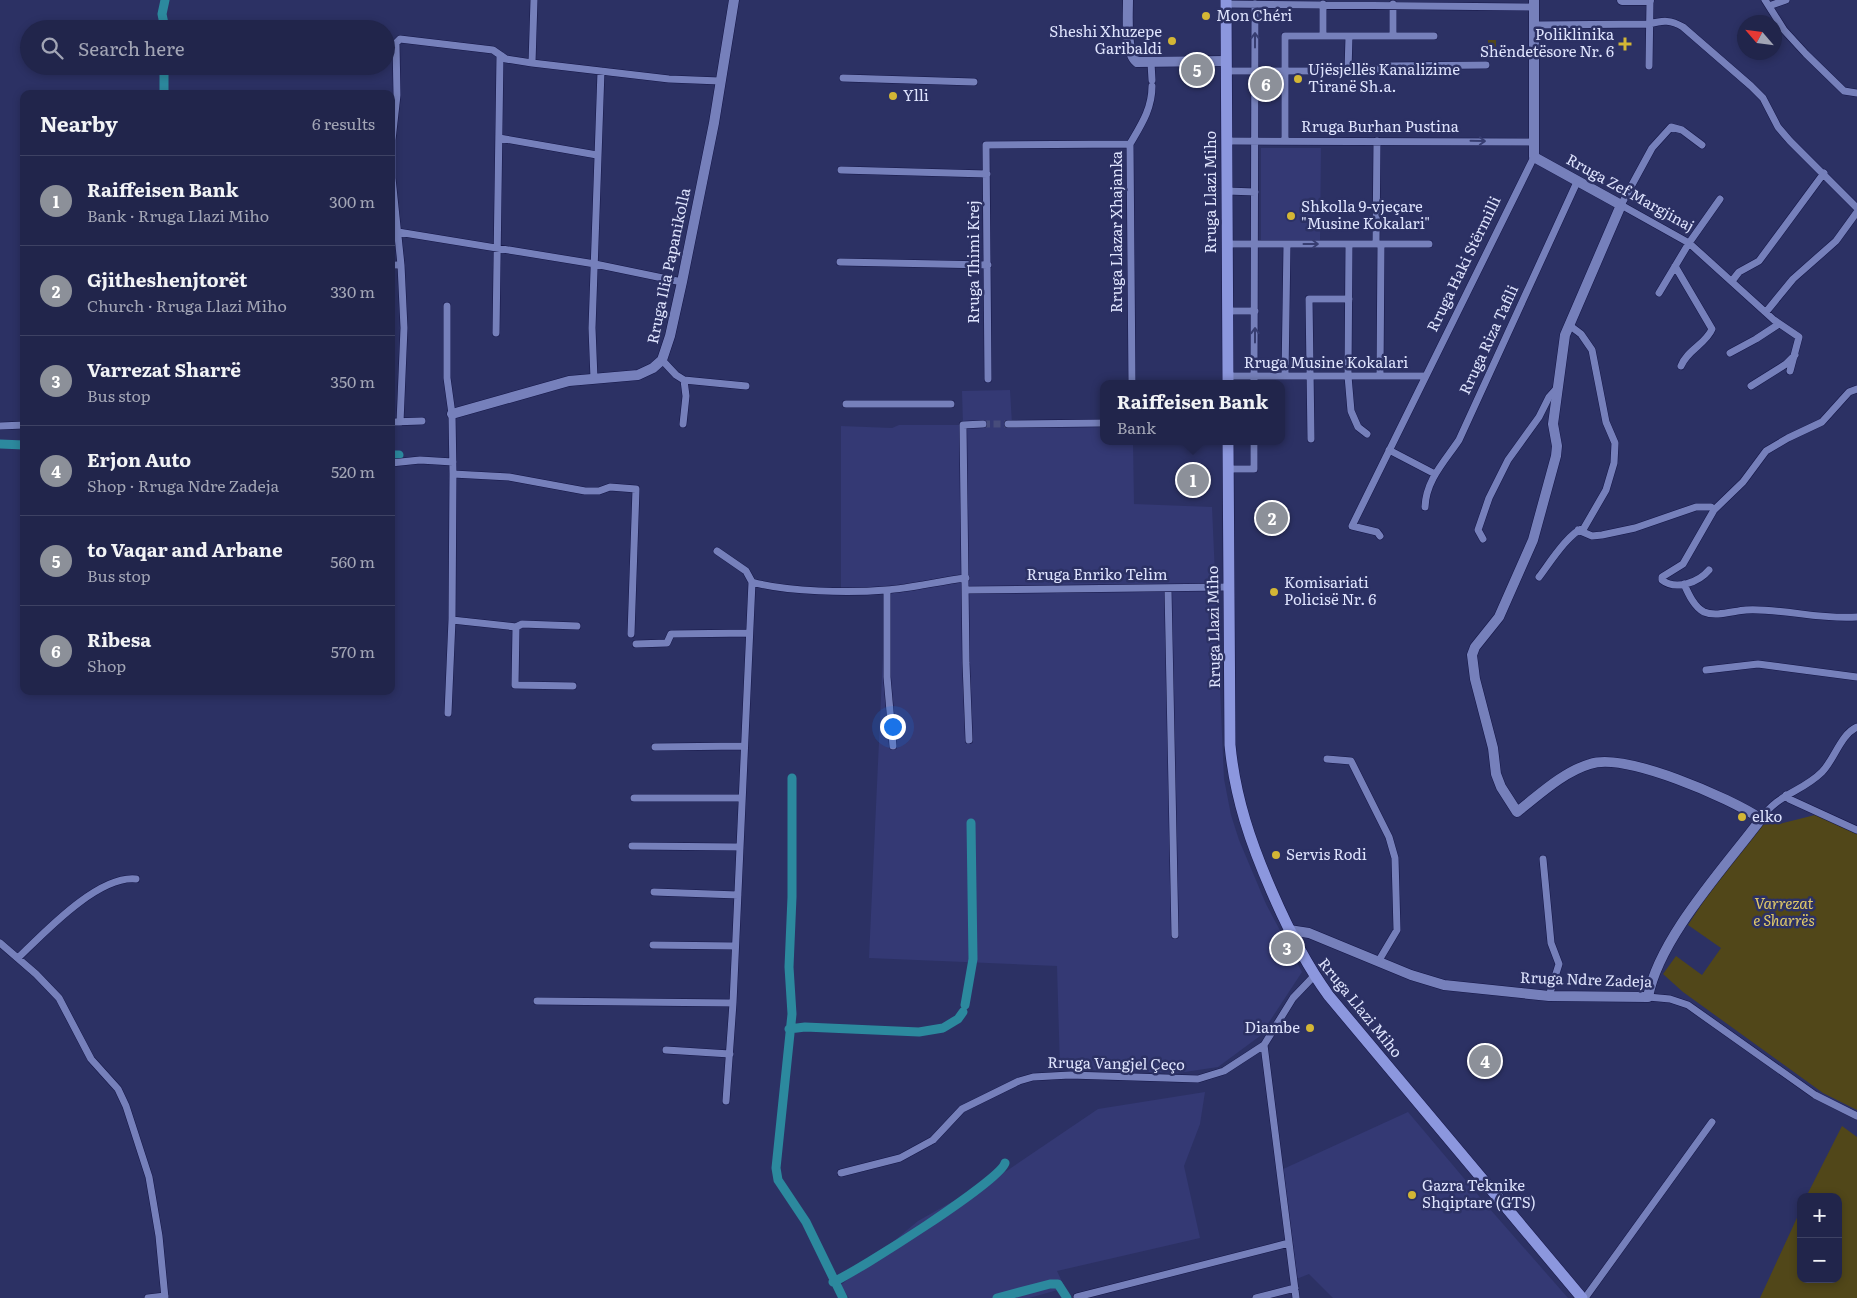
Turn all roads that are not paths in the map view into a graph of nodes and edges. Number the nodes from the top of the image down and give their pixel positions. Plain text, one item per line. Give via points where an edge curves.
1 (534, 0) edge
2 (734, 0) edge
3 (1128, 0) edge
4 (1622, 0) edge
5 (1786, 0) edge
6 (1650, 1) edge
7 (1226, 2) edge
8 (1534, 3) edge
9 (1767, 3) edge
10 (1255, 4) junction
11 (1323, 4) junction
12 (1393, 4) junction
13 (1650, 24) junction
14 (1534, 26) junction
15 (1323, 36) junction
16 (1349, 36) junction
17 (1393, 36) junction
18 (1434, 36) dead end
19 (500, 55) junction
20 (532, 62) junction
21 (1151, 63) junction
22 (1486, 65) dead end
23 (1226, 66) junction
24 (1649, 66) dead end
25 (1255, 70) junction
26 (601, 71) junction
27 (1285, 71) junction
28 (1348, 71) junction
29 (843, 78) dead end
30 (720, 81) junction
31 (974, 82) dead end
32 (1857, 93) edge
33 (395, 115) edge
34 (499, 138) junction
35 (1226, 141) junction
36 (1255, 141) junction
37 (1286, 141) junction
38 (1376, 141) junction
39 (1534, 142) junction
40 (1130, 144) junction
41 (1702, 145) dead end
42 (597, 155) junction
43 (1534, 157) junction
44 (841, 170) dead end
45 (1824, 173) junction
46 (987, 174) junction
47 (1577, 182) junction
48 (1227, 191) junction
49 (1255, 192) junction
50 (1720, 199) dead end
51 (1621, 205) junction
52 (1857, 210) edge
53 (395, 217) edge
54 (398, 232) junction
55 (1689, 243) junction
56 (1227, 244) junction
57 (1255, 244) junction
58 (1287, 244) junction
59 (1349, 244) junction
60 (1378, 244) junction
61 (1429, 244) dead end
62 (498, 248) junction
63 (840, 262) dead end
64 (595, 264) junction
65 (395, 265) edge
66 (401, 265) junction
67 (988, 265) junction
68 (1675, 266) junction
69 (1732, 281) junction
70 (682, 282) junction
71 (1659, 293) dead end
72 (1349, 299) junction
73 (447, 306) dead end
74 (1227, 311) junction
75 (1254, 311) junction
76 (1766, 312) junction
77 (1779, 324) junction
78 (1569, 325) junction
79 (496, 333) dead end
80 (1730, 353) dead end
81 (1796, 353) junction
82 (662, 360) junction
83 (1681, 366) dead end
84 (1790, 371) dead end
85 (1285, 376) junction
86 (1311, 376) junction
87 (1348, 376) junction
88 (1380, 376) junction
89 (1425, 376) junction
90 (594, 379) junction
91 (988, 379) dead end
92 (684, 380) junction
93 (1132, 380) edge
94 (1228, 380) edge
95 (1254, 380) edge
96 (746, 386) dead end
97 (1750, 386) dead end
98 (1558, 387) junction
99 (1857, 389) edge
100 (846, 404) dead end
101 (951, 404) dead end
102 (452, 414) junction
103 (422, 421) dead end
104 (395, 422) edge
105 (400, 422) junction
106 (1100, 423) edge
107 (683, 424) dead end
108 (983, 424) tunnel mouth
109 (1008, 424) tunnel mouth
110 (0, 426) edge
111 (20, 426) edge
112 (1367, 434) dead end
113 (1311, 439) dead end
114 (1228, 445) edge
115 (1254, 445) edge
116 (1389, 450) junction
117 (453, 462) junction
118 (395, 463) edge
119 (1228, 469) junction
120 (453, 474) junction
121 (1435, 474) junction
122 (1425, 507) dead end
123 (1714, 510) junction
124 (1578, 530) junction
125 (1380, 536) dead end
126 (1482, 539) dead end
127 (718, 551) dead end
128 (1709, 570) dead end
129 (1539, 577) dead end
130 (966, 578) junction
131 (752, 582) junction
132 (1684, 584) junction
133 (1229, 587) junction
134 (1168, 589) junction
135 (886, 590) junction
136 (966, 590) junction
137 (1857, 617) edge
138 (452, 620) junction
139 (577, 626) dead end
140 (516, 627) junction
141 (749, 633) junction
142 (631, 634) dead end
143 (636, 644) dead end
144 (1706, 670) dead end
145 (1857, 677) edge
146 (573, 686) dead end
147 (448, 713) dead end
148 (1857, 727) edge
149 (969, 740) dead end
150 (743, 746) junction
151 (893, 746) dead end
152 (655, 747) dead end
153 (1327, 759) dead end
154 (1786, 795) junction
155 (634, 798) dead end
156 (742, 798) junction
157 (1761, 819) junction
158 (1857, 830) edge
159 (632, 846) dead end
160 (740, 847) junction
161 (1543, 859) dead end
162 (136, 879) dead end
163 (654, 892) dead end
164 (738, 895) junction
165 (1289, 930) junction
166 (1175, 935) dead end
167 (0, 943) edge
168 (653, 945) dead end
169 (735, 946) junction
170 (18, 958) junction
171 (1378, 962) junction
172 (1314, 976) junction
173 (1549, 996) junction
174 (1648, 997) junction
175 (537, 1001) dead end
176 (733, 1004) junction
177 (1264, 1044) junction
178 (666, 1050) dead end
179 (730, 1054) junction
180 (726, 1100) dead end
181 (1857, 1116) edge
182 (1712, 1122) dead end
183 (841, 1173) dead end
184 (1289, 1243) junction
185 (1295, 1288) junction
186 (165, 1297) edge
187 (1077, 1297) edge
188 (148, 1298) edge
189 (1256, 1298) edge
190 (1296, 1298) edge
191 (1584, 1298) edge

1 - 20 street
2 - 30 street, Rruga Ilia Papanikolla
3 - 21 street via 1130,55 1137,62
4 - 6 street
5 - 9 street
6 - 13 street
7 - 10 street
7 - 23 main road, Rruga Llazi Miho
8 - 12 street
8 - 14 street, Rruga Haki Stërmilli
9 - 32 street via 1784,30 1806,54 1844,91
10 - 11 street
25 -> 10 street
11 - 12 street
11 - 15 street
12 - 17 street
13 - 14 street
13 - 24 street
13 - 45 street via 1673,22 1696,35 1763,98 1778,127
14 - 39 street, Rruga Haki Stërmilli
15 - 16 street
15 - 27 street via 1285,36
16 - 17 street
16 - 28 street
17 - 18 street
19 - 20 street via 506,59
19 - 33 street via 493,50 400,39 396,43
19 - 34 street
20 - 26 street
21 - 23 street
21 - 40 street, Rruga Llazar Xhajanka via 1152,99 1146,118
22 - 28 street via 1384,66 1373,71
23 - 25 street
23 - 35 main road, Rruga Llazi Miho
25 - 27 street
25 - 36 street
26 - 30 street
26 - 42 street
27 - 28 street
27 - 37 street
29 - 31 street
30 - 70 street, Rruga Ilia Papanikolla
34 - 42 street
34 - 62 street
35 - 36 street, Rruga Burhan Pustina
35 - 48 main road, Rruga Llazi Miho
36 - 37 street, Rruga Burhan Pustina
36 - 49 street
37 - 38 street, Rruga Burhan Pustina
38 -> 39 street, Rruga Burhan Pustina
38 - 60 street
39 - 43 street, Rruga Haki Stërmilli
40 - 46 street, Rruga Thimi Krej via 986,145
40 - 93 street, Rruga Llazar Xhajanka
41 - 51 street via 1682,130 1671,127 1652,148
42 - 64 street
43 - 47 street, Rruga Zef Margjinaj
43 - 89 street, Rruga Haki Stërmilli
44 - 46 street
45 - 52 street
45 - 69 street via 1759,261 1739,272
46 - 67 street, Rruga Thimi Krej
47 - 51 street, Rruga Zef Margjinaj
47 - 121 street, Rruga Riza Tafili via 1459,440
48 - 49 street
48 - 56 main road, Rruga Llazi Miho
49 - 57 street
50 - 55 street
51 - 55 street, Rruga Zef Margjinaj
51 - 78 street
52 - 76 street via 1836,240 1792,279
53 - 54 street
54 - 62 street
54 - 66 street
55 - 68 street
55 - 69 street, Rruga Zef Margjinaj
56 - 57 street
56 - 74 main road, Rruga Llazi Miho
57 - 58 street
57 - 75 street
58 -> 59 street
58 - 85 street
59 - 60 street
59 - 72 street
60 - 61 street
60 - 88 street
62 - 64 street
62 - 79 street
63 - 67 street
64 - 70 street
64 - 90 street
65 - 66 street
66 - 105 street via 404,328
67 - 91 street, Rruga Thimi Krej
68 - 71 street
68 - 83 street via 1712,329 1685,356
69 - 76 street, Rruga Zef Margjinaj
70 - 82 street, Rruga Ilia Papanikolla
72 - 86 street via 1310,299
72 - 87 street
73 - 102 street via 447,378
74 - 75 street
74 - 94 main road, Rruga Llazi Miho
95 -> 75 street
76 - 77 street, Rruga Zef Margjinaj
77 - 80 street
77 - 81 street, Rruga Zef Margjinaj via 1800,337
78 - 98 street
78 - 124 street via 1581,334 1592,350 1616,454 1606,490 1584,528
81 - 84 street
81 - 97 street via 1786,364
82 - 90 street, Rruga Ilia Papanikolla via 638,375
82 - 92 street
85 - 86 street, Rruga Musine Kokalari
85 - 95 street, Rruga Musine Kokalari
86 - 87 street, Rruga Musine Kokalari
86 - 113 street
87 - 88 street, Rruga Musine Kokalari
87 - 112 street via 1352,418
88 - 89 street, Rruga Musine Kokalari
89 - 116 street, Rruga Haki Stërmilli
90 - 102 street, Rruga Ilia Papanikolla via 570,380
92 - 96 street
92 - 107 street
94 - 95 street, Rruga Musine Kokalari
98 - 126 street via 1502,471 1478,530
98 - 157 street via 1553,430 1556,456 1533,540 1500,616 1472,655 1501,786 1517,812 1558,781 1588,764 1619,762 1735,803
99 - 123 street via 1848,392 1822,422 1766,451 1743,482
100 - 101 street
102 - 117 street
103 - 105 street
104 - 105 street
106 - 109 street
108 - 130 street via 963,425
110 - 111 street
114 - 119 main road, Rruga Llazi Miho
115 - 119 street via 1254,469
116 - 121 street
116 - 125 street, Rruga Haki Stërmilli via 1352,526 1377,532
117 - 118 street
117 - 120 street
119 - 133 main road, Rruga Llazi Miho
120 - 138 street
120 - 142 street via 510,477 585,491 610,487 636,489
121 - 122 street, Rruga Riza Tafili
123 - 124 street via 1696,507 1635,528 1602,535 1592,536
123 - 132 street via 1682,564 1662,577 1666,583
124 - 129 street
127 - 131 street via 746,571
128 - 132 street via 1699,579
130 - 135 street
130 - 136 street
131 - 135 street via 797,590
131 - 141 street
132 - 137 street via 1701,610 1709,613 1748,610 1830,618
133 - 134 street, Rruga Enriko Telim
133 - 165 main road, Rruga Llazi Miho via 1230,746 1235,785 1251,843
134 - 136 street, Rruga Enriko Telim
134 - 166 street
135 - 151 street via 887,677
136 - 149 street
138 - 140 street
138 - 147 street
139 - 140 street via 522,624
140 - 146 street via 515,685
141 - 143 street via 671,634 667,643
141 - 150 street
144 - 145 street via 1758,664
148 - 154 street via 1848,733 1819,775
150 - 152 street
150 - 156 street
153 - 171 street via 1351,761 1394,853 1397,930
154 - 157 street via 1774,802
154 - 158 street
155 - 156 street
156 - 160 street
157 - 174 street via 1687,916 1662,961
159 - 160 street
160 - 164 street
161 - 173 street via 1551,943 1559,964
162 - 170 street via 117,880 74,905
163 - 164 street
164 - 169 street
165 - 171 street, Rruga Ndre Zadeja via 1309,933
165 - 172 main road, Rruga Llazi Miho
167 - 170 street
168 - 169 street
169 - 176 street
170 - 186 street via 59,998 91,1059 118,1089 126,1106 149,1177
171 - 173 street, Rruga Ndre Zadeja via 1444,985
172 - 177 street, Rruga Vangjel Çeço via 1292,998
172 - 191 main road, Rruga Llazi Miho
173 - 174 street, Rruga Ndre Zadeja
174 - 181 street, Rruga Ndre Zadeja via 1688,1005 1815,1095
175 - 176 street
176 - 179 street
177 - 183 street, Rruga Vangjel Çeço via 1224,1071 1198,1079 1070,1075 1020,1080 962,1109 933,1140 900,1158
177 - 184 street
178 - 179 street
179 - 180 street
182 - 191 street
184 - 185 street
184 - 187 street
185 - 189 street
185 - 190 street
186 - 188 street

